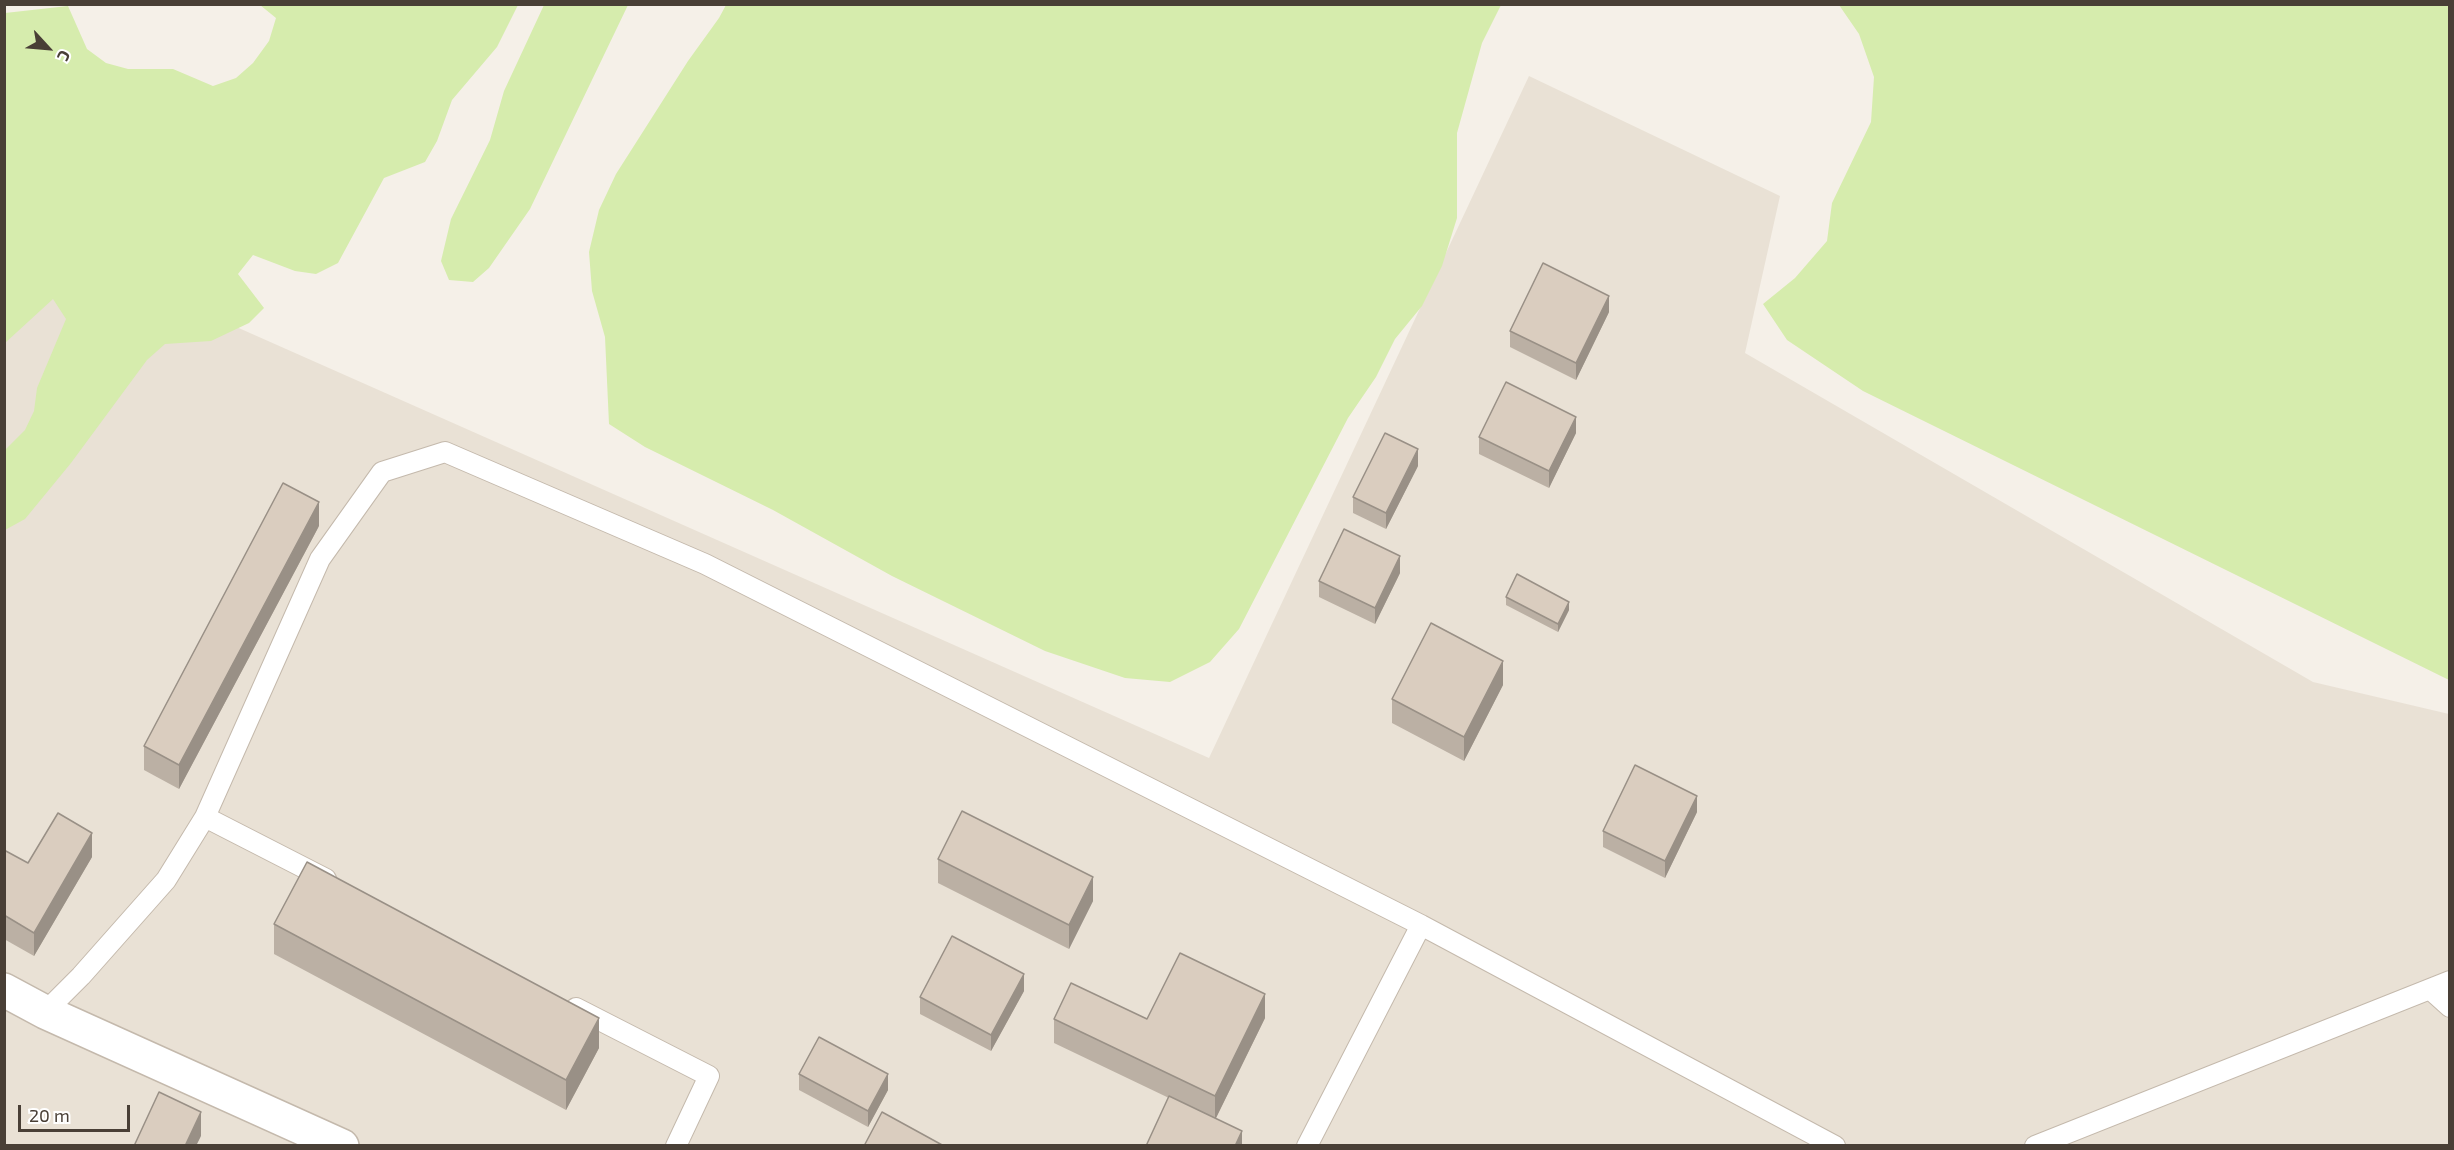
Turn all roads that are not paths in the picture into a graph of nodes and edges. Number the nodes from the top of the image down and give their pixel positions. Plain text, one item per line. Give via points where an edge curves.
1 (205, 817) junction
2 (341, 887) edge
3 (1421, 925) junction
4 (2450, 981) edge
5 (2430, 989) junction
6 (4, 990) edge
7 (562, 1000) edge
8 (2450, 1007) edge
9 (45, 1012) junction
10 (342, 1146) edge
11 (676, 1146) edge
12 (1307, 1146) edge
13 (1834, 1146) edge
14 (2035, 1146) edge

1 - 2 lane
1 - 3 lane via 320,559 382,472 445,452 705,564
1 - 9 lane via 166,880
3 - 12 lane
3 - 13 lane
4 - 5 lane
5 - 8 lane
5 - 14 lane
6 - 9 street
7 - 11 lane via 709,1076
9 - 10 street

